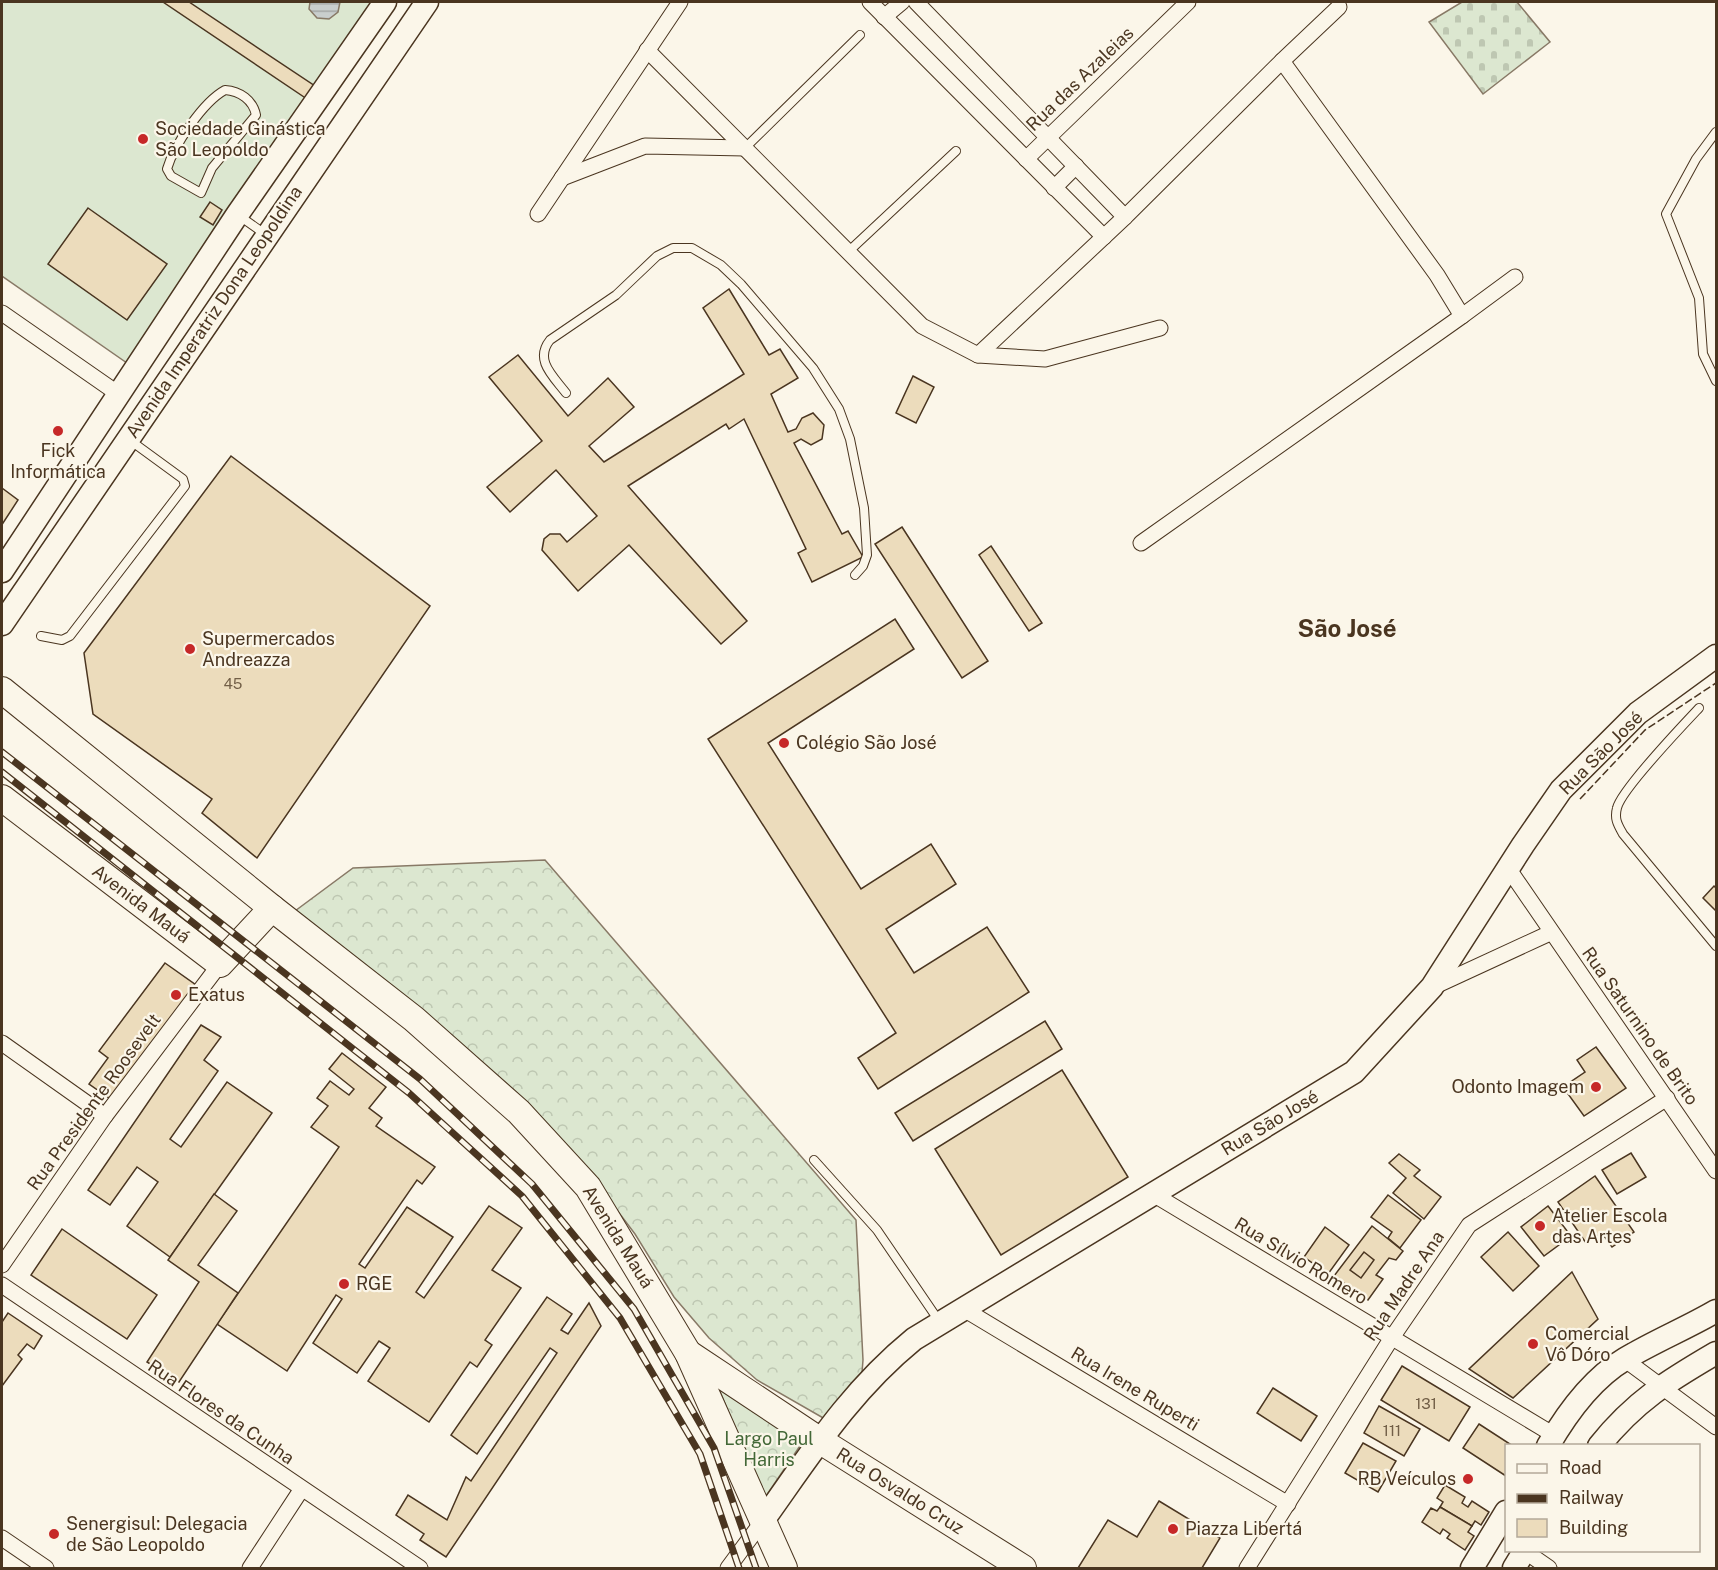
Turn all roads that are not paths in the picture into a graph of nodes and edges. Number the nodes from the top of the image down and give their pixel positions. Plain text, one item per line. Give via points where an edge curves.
1 (385, 2) edge
2 (427, 2) edge
3 (680, 2) edge
4 (870, 2) edge
5 (902, 2) edge
6 (916, 2) edge
7 (1188, 2) edge
8 (1339, 7) dead end
9 (884, 17) junction
10 (860, 35) dead end
11 (647, 50) junction
12 (1282, 61) junction
13 (318, 99) junction
14 (349, 117) junction
15 (1716, 132) edge
16 (1048, 137) junction
17 (745, 148) junction
18 (956, 151) dead end
19 (1026, 159) junction
20 (1076, 166) junction
21 (562, 178) junction
22 (1054, 188) junction
23 (201, 193) joint
24 (538, 214) dead end
25 (237, 215) junction
26 (1125, 217) junction
27 (267, 236) junction
28 (1104, 237) junction
29 (848, 252) junction
30 (1515, 277) dead end
31 (2, 313) edge
32 (1462, 316) junction
33 (1160, 328) dead end
34 (978, 355) junction
35 (1716, 381) edge
36 (117, 393) junction
37 (566, 393) dead end
38 (128, 438) junction
39 (1141, 543) dead end
40 (2, 571) edge
41 (855, 575) dead end
42 (2, 624) edge
43 (41, 636) dead end
44 (1716, 656) edge
45 (2, 690) edge
46 (1699, 708) dead end
47 (2, 798) edge
48 (1508, 868) junction
49 (272, 908) junction
50 (1550, 933) junction
51 (1716, 946) edge
52 (220, 964) junction
53 (1432, 987) junction
54 (2, 1043) edge
55 (1667, 1098) junction
56 (105, 1116) junction
57 (814, 1160) dead end
58 (1716, 1172) edge
59 (1153, 1194) junction
60 (2, 1265) edge
61 (2, 1285) edge
62 (962, 1308) junction
63 (1716, 1311) edge
64 (940, 1322) junction
65 (1391, 1339) junction
66 (688, 1353) junction
67 (1716, 1353) edge
68 (1624, 1359) junction
69 (1660, 1387) junction
70 (1716, 1427) edge
71 (819, 1440) junction
72 (1551, 1440) edge
73 (1601, 1444) edge
74 (301, 1490) junction
75 (1288, 1504) junction
76 (762, 1522) junction
77 (2, 1538) edge
78 (1509, 1552) edge
79 (1520, 1552) edge
80 (46, 1569) edge
81 (250, 1569) edge
82 (420, 1569) edge
83 (728, 1569) edge
84 (784, 1569) edge
85 (1023, 1569) edge
86 (1247, 1569) edge
87 (1472, 1569) edge
88 (1549, 1569) edge

1 - 13 main road, Avenida Imperatriz Dona Leopoldina
2 - 14 main road, Avenida Imperatriz Dona Leopoldina
3 - 11 street
4 - 9 street
5 - 9 street
6 - 16 street
7 - 16 street, Rua das Azaleias
8 - 12 street
9 - 19 street
10 - 17 lane
11 - 17 street
11 - 21 street
12 - 26 street
12 - 32 street via 1437,275
13 - 14 main road
13 - 25 main road, Avenida Imperatriz Dona Leopoldina
14 - 27 main road, Avenida Imperatriz Dona Leopoldina
15 - 35 lane via 1696,159 1666,214 1699,298 1703,354
16 - 19 street, Rua das Azaleias
16 - 20 street
17 - 21 street via 645,146
17 - 29 street
18 - 29 lane
19 - 22 street
20 - 22 street
20 - 26 street
21 - 24 street
22 - 28 street
23 - 23 lane via 212,168 256,115 254,106 237,90 216,95 194,120 167,169 171,176
25 - 27 lane
25 - 36 main road, Avenida Imperatriz Dona Leopoldina
26 - 28 street
27 - 38 main road, Avenida Imperatriz Dona Leopoldina
28 - 34 street
29 - 34 street via 922,327
30 - 32 street
31 - 36 street
32 - 39 street
33 - 34 street via 1046,358
36 - 40 main road, Avenida Imperatriz Dona Leopoldina
37 - 41 lane via 542,357 550,340 616,295 657,255 673,248 692,248 706,255 741,284 813,368 839,409 856,462 865,525 867,555
38 - 42 main road, Avenida Imperatriz Dona Leopoldina
38 - 43 lane via 183,479 185,486 70,636 62,640
44 - 48 main road, Rua São José via 1638,713 1561,790
45 - 49 main road, Avenida Mauá
46 - 51 lane via 1617,806 1615,821
47 - 52 main road, Avenida Mauá
48 - 50 street, Rua Saturnino de Brito
48 - 53 main road, Rua São José
49 - 52 main road
49 - 66 main road, Avenida Mauá via 414,1019 519,1112 588,1187
50 - 53 street
50 - 55 street, Rua Saturnino de Brito
52 - 56 street, Rua Presidente Roosevelt
53 - 59 main road, Rua São José via 1354,1072
54 - 56 street
55 - 58 street, Rua Saturnino de Brito
55 - 65 street, Rua Madre Ana via 1469,1226
56 - 60 street, Rua Presidente Roosevelt
57 - 64 lane via 877,1230
59 - 62 main road, Rua São José
59 - 65 street, Rua Sílvio Romero
61 - 74 street, Rua Flores da Cunha
62 - 64 main road, Rua São José
62 - 75 street, Rua Irene Ruperti
63 - 68 main road
64 - 71 main road, Rua São José via 883,1364
65 - 72 street, Rua Sílvio Romero
65 - 75 street, Rua Madre Ana
66 - 71 main road, Rua Osvaldo Cruz
66 - 76 main road, Avenida Mauá
67 - 69 main road
68 - 69 street
68 - 72 main road via 1584,1395
69 - 70 street
69 - 73 main road via 1619,1421
71 - 76 main road, Rua São José
71 - 85 main road, Rua Osvaldo Cruz
74 - 81 street
74 - 82 street, Rua Flores da Cunha
75 - 86 street, Rua Madre Ana
76 - 83 street
76 - 84 main road, Avenida Mauá
77 - 80 street
78 - 87 main road
79 - 88 street

